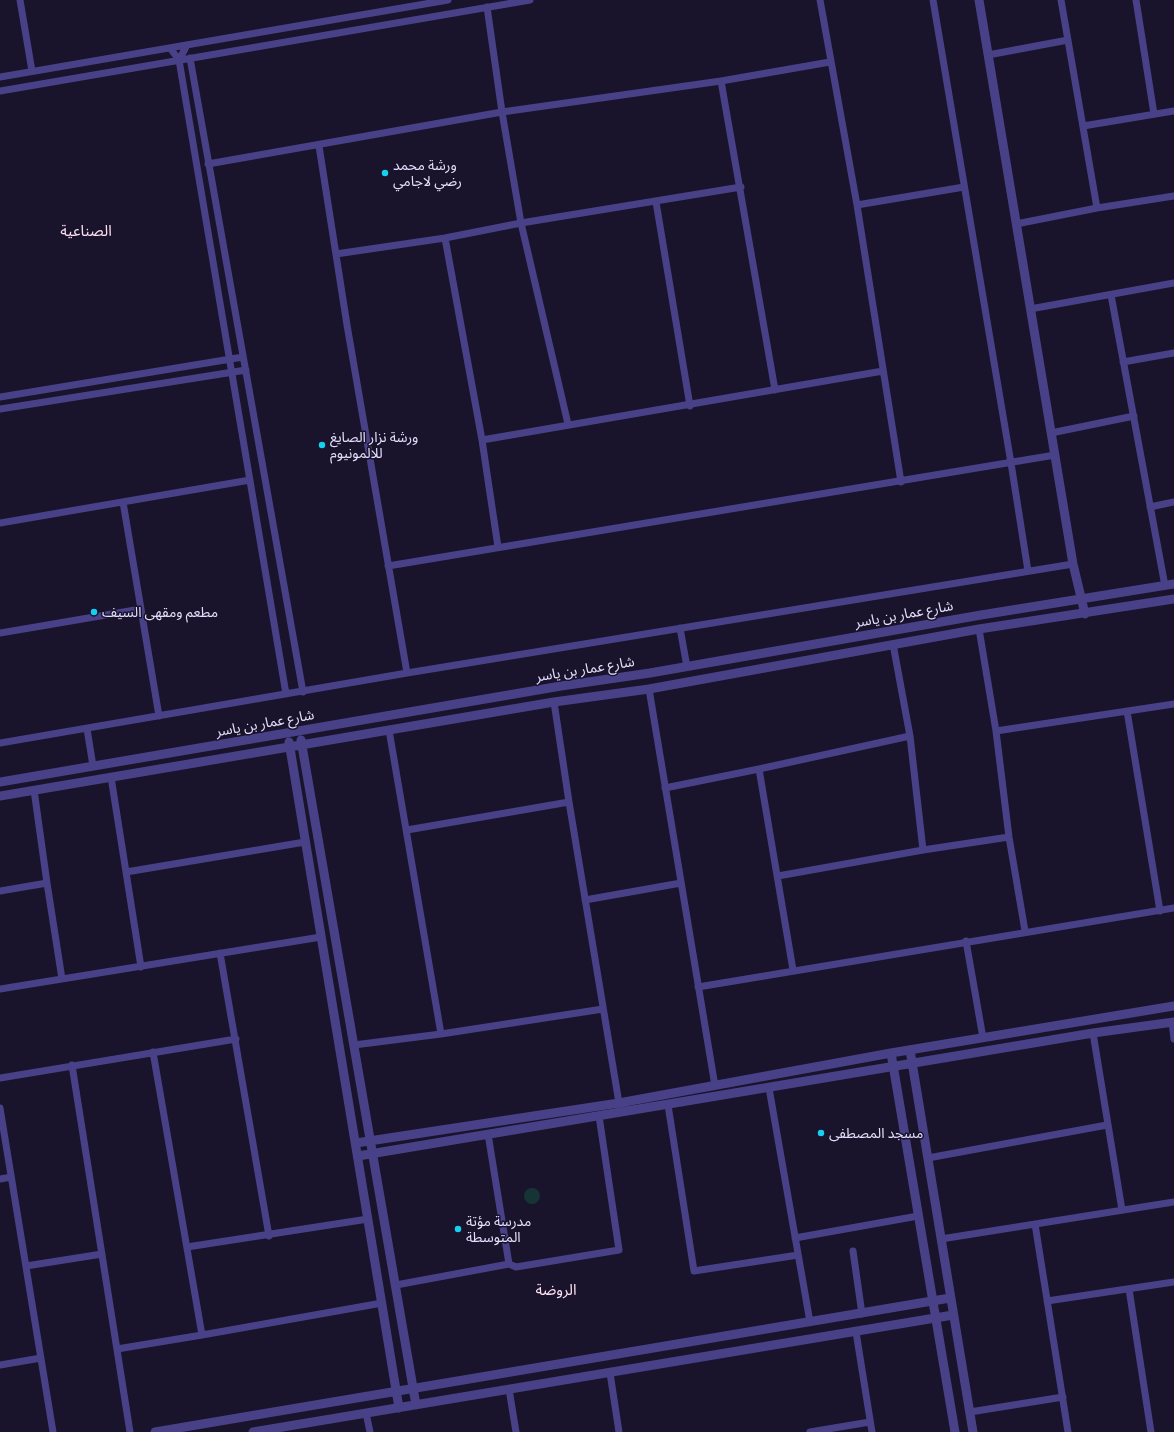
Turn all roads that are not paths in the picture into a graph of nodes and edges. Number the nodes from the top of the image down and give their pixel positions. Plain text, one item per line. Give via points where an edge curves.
1 (20, 0) edge
2 (448, 0) edge
3 (530, 0) edge
4 (820, 0) edge
5 (933, 0) edge
6 (979, 0) edge
7 (1061, 0) edge
8 (1136, 0) edge
9 (417, 3) edge
10 (487, 7) junction
11 (1068, 40) junction
12 (187, 44) junction
13 (170, 48) junction
14 (988, 55) junction
15 (190, 58) junction
16 (179, 60) junction
17 (830, 62) junction
18 (32, 71) junction
19 (0, 77) edge
20 (721, 81) junction
21 (0, 91) edge
22 (1174, 111) edge
23 (502, 112) junction
24 (1154, 114) junction
25 (1083, 126) junction
26 (319, 146) junction
27 (208, 164) junction
28 (740, 186) junction
29 (964, 187) junction
30 (1174, 196) edge
31 (656, 202) junction
32 (857, 204) junction
33 (1097, 208) junction
34 (521, 223) junction
35 (1016, 224) junction
36 (445, 238) junction
37 (336, 254) junction
38 (1174, 283) edge
39 (1111, 295) junction
40 (1030, 309) junction
41 (1174, 353) edge
42 (243, 356) junction
43 (230, 359) junction
44 (1124, 362) junction
45 (246, 370) junction
46 (884, 371) junction
47 (232, 372) junction
48 (775, 390) junction
49 (0, 397) edge
50 (690, 406) junction
51 (0, 409) edge
52 (1134, 416) junction
53 (568, 424) junction
54 (1051, 434) junction
55 (482, 440) junction
56 (1055, 455) junction
57 (1011, 462) junction
58 (250, 480) junction
59 (902, 482) junction
60 (123, 502) junction
61 (1174, 502) edge
62 (1150, 507) junction
63 (0, 523) edge
64 (498, 547) junction
65 (1073, 564) junction
66 (388, 566) junction
67 (1028, 571) junction
68 (1174, 584) edge
69 (1164, 586) junction
70 (1174, 599) edge
71 (1082, 600) junction
72 (141, 609) junction
73 (1085, 614) junction
74 (680, 628) junction
75 (979, 629) junction
76 (0, 634) edge
77 (893, 644) junction
78 (687, 667) junction
79 (407, 673) junction
80 (649, 689) junction
81 (303, 692) junction
82 (286, 694) junction
83 (554, 702) junction
84 (1174, 704) edge
85 (1127, 711) junction
86 (159, 716) junction
87 (86, 729) junction
88 (389, 730) junction
89 (299, 731) junction
90 (996, 732) junction
91 (287, 733) junction
92 (910, 736) junction
93 (0, 743) edge
94 (301, 745) junction
95 (290, 747) junction
96 (93, 766) junction
97 (759, 769) junction
98 (111, 777) junction
99 (0, 782) edge
100 (665, 788) junction
101 (34, 790) junction
102 (0, 796) edge
103 (569, 802) junction
104 (407, 830) junction
105 (1009, 837) junction
106 (305, 842) junction
107 (922, 850) junction
108 (126, 872) junction
109 (778, 876) junction
110 (47, 883) junction
111 (681, 883) junction
112 (0, 891) edge
113 (585, 900) junction
114 (1174, 908) edge
115 (1160, 911) junction
116 (1025, 932) junction
117 (321, 937) junction
118 (966, 941) junction
119 (220, 954) junction
120 (141, 967) junction
121 (793, 970) junction
122 (62, 979) junction
123 (698, 987) junction
124 (0, 989) edge
125 (1174, 1006) edge
126 (603, 1009) junction
127 (1173, 1022) edge
128 (1093, 1032) junction
129 (441, 1034) junction
130 (983, 1038) junction
131 (236, 1039) junction
132 (1174, 1039) edge
133 (354, 1045) junction
134 (910, 1050) junction
135 (153, 1052) junction
136 (891, 1053) junction
137 (912, 1064) junction
138 (72, 1065) junction
139 (893, 1067) junction
140 (0, 1078) edge
141 (715, 1086) junction
142 (768, 1088) junction
143 (619, 1103) junction
144 (668, 1104) junction
145 (0, 1108) edge
146 (599, 1116) junction
147 (1107, 1125) junction
148 (488, 1134) junction
149 (371, 1140) junction
150 (356, 1143) junction
151 (373, 1153) junction
152 (358, 1156) junction
153 (928, 1158) junction
154 (11, 1177) junction
155 (0, 1179) edge
156 (1174, 1202) edge
157 (1122, 1210) junction
158 (918, 1216) junction
159 (368, 1219) junction
160 (1035, 1224) junction
161 (269, 1236) junction
162 (795, 1238) junction
163 (941, 1238) junction
164 (187, 1247) junction
165 (852, 1251) dead end
166 (102, 1254) junction
167 (798, 1255) junction
168 (509, 1264) junction
169 (26, 1266) junction
170 (1174, 1282) edge
171 (396, 1285) junction
172 (1129, 1289) junction
173 (950, 1298) junction
174 (933, 1301) junction
175 (1047, 1301) junction
176 (382, 1303) junction
177 (862, 1314) junction
178 (954, 1315) junction
179 (936, 1318) junction
180 (810, 1322) junction
181 (856, 1332) junction
182 (202, 1336) junction
183 (117, 1349) junction
184 (41, 1358) junction
185 (0, 1365) edge
186 (610, 1373) junction
187 (414, 1388) junction
188 (509, 1390) junction
189 (397, 1391) junction
190 (1063, 1397) junction
191 (416, 1405) junction
192 (399, 1408) junction
193 (970, 1412) junction
194 (366, 1413) junction
195 (870, 1422) junction
196 (287, 1429) edge
197 (53, 1432) edge
198 (130, 1432) edge
199 (155, 1432) edge
200 (252, 1432) edge
201 (370, 1432) edge
202 (516, 1432) edge
203 (619, 1432) edge
204 (810, 1432) edge
205 (872, 1432) edge
206 (955, 1432) edge
207 (973, 1432) edge
208 (1068, 1432) edge
209 (1151, 1432) edge

1 - 18 street
2 - 9 street
3 - 10 street
4 - 17 street
5 - 29 street
6 - 14 street
7 - 11 street
8 - 24 street
9 - 12 street
10 - 15 street
10 - 23 street
11 - 14 street
11 - 25 street
12 - 13 street
12 - 16 street
13 - 16 street
13 - 18 street
14 - 35 street
15 - 16 street
15 - 27 street
16 - 21 street
16 - 43 street
17 - 20 street
17 - 32 street
18 - 19 street
20 - 23 street
20 - 28 street
22 - 24 street
23 - 26 street
23 - 34 street
24 - 25 street
25 - 33 street
26 - 27 street
26 - 37 street
27 - 42 street
28 - 31 street
28 - 48 street
29 - 32 street
29 - 57 street
30 - 33 street
31 - 34 street
31 - 50 street
32 - 46 street
33 - 35 street
34 - 36 street
34 - 53 street
35 - 40 street
36 - 37 street
36 - 55 street
37 - 66 street
38 - 39 street
39 - 40 street
39 - 44 street
40 - 54 street
41 - 44 street
42 - 43 street
42 - 45 street
43 - 47 street
43 - 49 street
44 - 52 street
45 - 47 street
45 - 81 street
46 - 48 street
46 - 59 street
47 - 51 street
47 - 58 street
48 - 50 street
50 - 53 street
52 - 54 street
52 - 62 street
53 - 55 street
54 - 56 street
55 - 64 street
56 - 57 street
56 - 65 street
57 - 59 street
57 - 67 street
58 - 60 street
58 - 82 street
59 - 64 street
60 - 63 street
60 - 72 street
61 - 62 street
62 - 69 street
64 - 66 street
65 - 67 street
65 - 71 street
66 - 79 street
67 - 74 street
68 - 69 street, شارع عمار بن ياسر
69 - 71 street, شارع عمار بن ياسر
70 - 73 street, شارع عمار بن ياسر
71 - 73 street
71 - 78 street, شارع عمار بن ياسر via 913,626
72 - 76 street
72 - 86 street
73 - 75 street, شارع عمار بن ياسر
74 - 78 street
74 - 79 street
75 - 77 street, شارع عمار بن ياسر
75 - 90 street
77 - 80 street, شارع عمار بن ياسر
77 - 92 street
78 - 89 street, شارع عمار بن ياسر
79 - 81 street
80 - 83 street, شارع عمار بن ياسر
80 - 100 street
81 - 82 street
82 - 86 street
83 - 88 street, شارع عمار بن ياسر
83 - 103 street
84 - 85 street
85 - 90 street
85 - 115 street
86 - 87 street
87 - 93 street
87 - 96 street
88 - 94 street, شارع عمار بن ياسر
88 - 104 street
89 - 91 street, شارع عمار بن ياسر
89 - 94 street
90 - 105 street
91 - 95 street
91 - 96 street, شارع عمار بن ياسر
92 - 97 street
92 - 107 street
94 - 95 street, شارع عمار بن ياسر
94 - 133 street
95 - 98 street, شارع عمار بن ياسر
95 - 106 street
96 - 99 street, شارع عمار بن ياسر
97 - 100 street
97 - 109 street
98 - 101 street, شارع عمار بن ياسر
98 - 108 street
100 - 111 street
101 - 102 street, شارع عمار بن ياسر
101 - 110 street
103 - 104 street
103 - 113 street
104 - 129 street
105 - 107 street
105 - 116 street
106 - 108 street
106 - 117 street
107 - 109 street
108 - 120 street
109 - 121 street
110 - 112 street
110 - 122 street
111 - 113 street
111 - 123 street
113 - 126 street
114 - 115 street
115 - 116 street
116 - 118 street
117 - 119 street
117 - 150 street
118 - 121 street
118 - 130 street
119 - 120 street
119 - 131 street
120 - 122 street
121 - 123 street
122 - 124 street
123 - 141 street
125 - 130 street
126 - 129 street
126 - 143 street
127 - 128 street
127 - 132 street
128 - 137 street
128 - 147 street
129 - 133 street
130 - 134 street
131 - 135 street
131 - 161 street
133 - 149 street
134 - 136 street
134 - 137 street
135 - 138 street
135 - 164 street
136 - 139 street
136 - 141 street
137 - 139 street
137 - 153 street
138 - 140 street
138 - 166 street
139 - 142 street
139 - 158 street
141 - 143 street
142 - 144 street
142 - 162 street
143 - 149 street
144 - 146 street
144 - 167 street via 694,1271
145 - 154 street
146 - 148 street
146 - 168 street via 619,1250 516,1267
147 - 153 street
147 - 157 street
148 - 151 street
148 - 168 street
149 - 150 street
149 - 151 street
150 - 152 street
151 - 152 street
151 - 171 street
152 - 159 street
153 - 163 street
154 - 155 street
154 - 169 street
156 - 157 street
157 - 160 street
158 - 162 street
158 - 174 street
159 - 161 street
159 - 176 street
160 - 163 street
160 - 175 street
161 - 164 street
162 - 167 street
163 - 173 street
164 - 182 street
165 - 177 street
166 - 169 street
166 - 183 street
167 - 180 street
168 - 171 street
169 - 184 street
170 - 172 street
171 - 187 street
172 - 175 street
172 - 209 street
173 - 174 street
173 - 178 street
174 - 177 street
174 - 179 street
175 - 190 street
176 - 182 street
176 - 189 street
177 - 180 street
178 - 179 street
178 - 193 street
179 - 181 street
179 - 206 street
180 - 187 street
181 - 186 street
181 - 195 street
182 - 183 street
183 - 198 street
184 - 185 street
184 - 197 street
186 - 188 street
186 - 203 street
187 - 189 street
187 - 191 street
188 - 191 street
188 - 202 street
189 - 192 street
189 - 199 street
190 - 193 street
190 - 208 street
191 - 192 street
192 - 194 street
193 - 207 street
194 - 196 street
194 - 201 street
195 - 204 street
195 - 205 street
196 - 200 street

